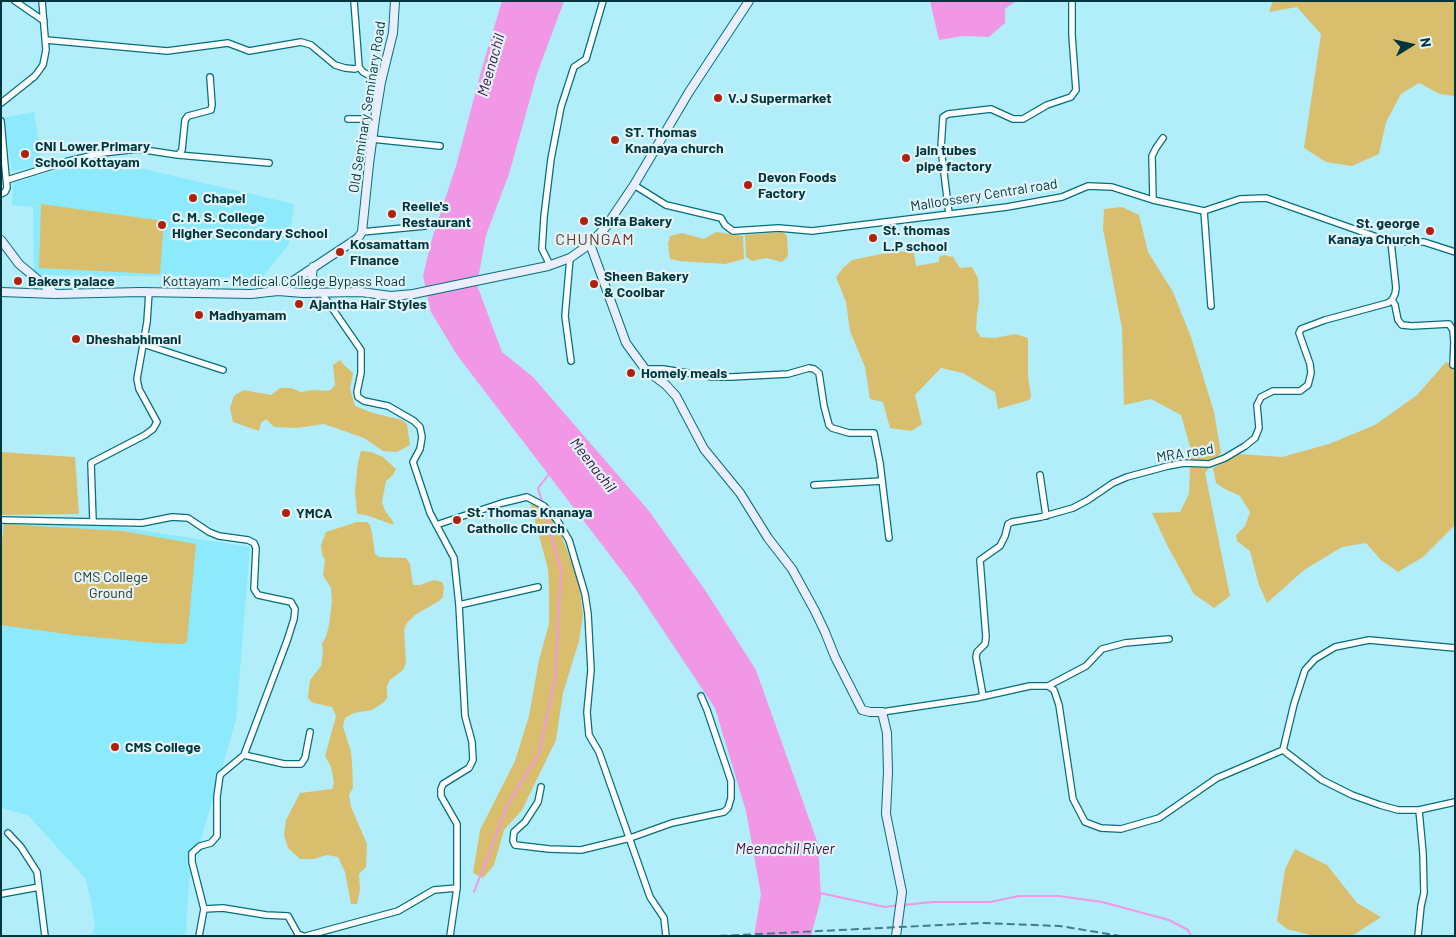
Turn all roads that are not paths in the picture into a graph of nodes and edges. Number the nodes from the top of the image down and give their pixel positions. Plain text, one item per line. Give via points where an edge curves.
1 (15, 1) edge
2 (42, 1) edge
3 (354, 1) edge
4 (395, 1) edge
5 (603, 1) edge
6 (750, 1) edge
7 (1072, 1) edge
8 (44, 21) junction
9 (46, 40) junction
10 (359, 67) junction
11 (210, 77) dead end
12 (381, 82) junction
13 (1, 103) edge
14 (348, 119) dead end
15 (375, 119) junction
16 (1, 121) edge
17 (1163, 138) dead end
18 (372, 139) junction
19 (440, 146) dead end
20 (178, 155) junction
21 (269, 163) dead end
22 (7, 180) junction
23 (634, 185) junction
24 (3, 193) edge
25 (1153, 200) junction
26 (1204, 211) junction
27 (949, 214) junction
28 (425, 226) dead end
29 (362, 232) junction
30 (1, 240) edge
31 (1391, 242) junction
32 (590, 244) junction
33 (1455, 252) edge
34 (570, 258) junction
35 (549, 265) junction
36 (313, 266) junction
37 (278, 291) junction
38 (148, 292) junction
39 (318, 292) junction
40 (1, 293) edge
41 (55, 294) junction
42 (1392, 300) junction
43 (1211, 306) dead end
44 (143, 344) junction
45 (571, 361) dead end
46 (1453, 365) dead end
47 (645, 369) junction
48 (223, 370) dead end
49 (1040, 475) dead end
50 (882, 481) junction
51 (814, 484) dead end
52 (1046, 516) junction
53 (1, 520) edge
54 (93, 521) junction
55 (436, 525) junction
56 (889, 538) dead end
57 (538, 587) dead end
58 (459, 605) junction
59 (1169, 639) dead end
60 (1455, 648) edge
61 (1048, 686) junction
62 (701, 696) dead end
63 (983, 696) junction
64 (882, 712) junction
65 (310, 732) dead end
66 (1283, 750) junction
67 (244, 755) junction
68 (541, 787) dead end
69 (1455, 802) edge
70 (1419, 810) junction
71 (8, 833) dead end
72 (630, 838) junction
73 (39, 887) junction
74 (457, 888) junction
75 (1, 894) edge
76 (204, 909) junction
77 (45, 936) edge
78 (199, 936) edge
79 (304, 936) edge
80 (450, 936) edge
81 (666, 936) edge
82 (896, 936) edge
83 (1418, 936) edge

1 - 8 street
2 - 8 street
3 - 10 street
4 - 12 main road, Old Seminary Seminary Road via 393,33
5 - 35 street via 586,59 574,67 561,107 544,217 542,249
6 - 23 main road, Kottayam - Medical College Bypass Road via 689,92
7 - 27 street via 1076,90 1071,97 1047,105 1023,119 1013,119 991,109 943,116 941,148
8 - 9 street
9 - 10 street via 167,51 228,43 249,51 301,42 335,65
9 - 13 street via 43,65 35,76
10 - 12 street
11 - 20 street via 211,110 188,116 185,120 182,150
12 - 15 main road, Old Seminary Seminary Road
14 - 15 street
15 - 18 main road, Old Seminary Seminary Road
16 - 22 street
17 - 25 street via 1152,156
18 - 19 street
18 - 29 main road, Old Seminary Seminary Road
20 - 21 street
20 - 22 street via 138,149 102,153
22 - 24 street
23 - 27 street, Malloossery Central road via 666,205 721,218 733,231 779,228 812,231
23 - 32 main road, Kottayam - Medical College Bypass Road
25 - 26 street, Malloossery Central road
25 - 27 street, Malloossery Central road via 1112,187 1088,186 1062,197
26 - 31 street, Malloossery Central road via 1240,200 1266,198
26 - 43 street
28 - 29 street
29 - 36 main road via 358,238
30 - 41 main road via 19,264
31 - 33 street, Malloossery Central road via 1424,242
31 - 42 street via 1396,288
32 - 34 main road, Kottayam - Medical College Bypass Road
32 - 47 main road via 626,342
34 - 35 main road, Kottayam - Medical College Bypass Road
34 - 45 street via 564,316
35 - 39 main road, Kottayam - Medical College Bypass Road via 413,294
36 - 37 main road
36 - 39 main road via 312,275
37 - 38 main road, Kottayam - Medical College Bypass Road via 251,294
37 - 39 main road, Kottayam - Medical College Bypass Road
38 - 41 main road, Kottayam - Medical College Bypass Road
38 - 44 street
39 - 55 street via 361,350 358,397 388,406 420,427 420,449 413,462
40 - 41 main road, Kottayam - Medical College Bypass Road
42 - 46 street via 1402,325 1449,324 1453,330
42 - 52 street, MRA road via 1301,329 1299,333 1311,373 1308,385 1300,391 1273,391 1261,397 1257,406 1259,428 1255,438 1245,446 1209,464 1184,463 1127,477 1073,508
44 - 48 street
44 - 54 street via 137,379 157,422 145,435 90,463
47 - 50 street via 713,377 788,374 814,369 819,373 824,406 832,428 850,433 874,432
47 - 64 main road via 676,396 704,449 740,492 768,538 792,569 862,710
49 - 52 street
50 - 51 street
50 - 56 street
52 - 63 street, MRA road via 1008,524 1000,546 980,560 986,637 976,657
53 - 54 street
54 - 67 street via 142,523 172,516 188,518 219,536 254,543 254,589 258,594 291,602 295,609 287,641
55 - 58 street via 454,558
55 - 72 street via 527,497 544,506 557,520 569,540 588,614 591,670 588,735 599,752
57 - 58 street
58 - 74 street via 465,716 473,760 470,768 440,789 457,824
59 - 61 street via 1125,643 1102,649 1086,666
60 - 66 street via 1369,640 1335,646 1305,670
61 - 63 street via 1030,686
61 - 66 street via 1054,690 1059,705 1073,799 1084,822 1101,828 1121,829 1159,818 1217,778
62 - 72 street via 731,781 728,808 724,812 672,823
63 - 64 street
64 - 82 main road via 887,733 886,814 901,879 902,904
65 - 67 street via 301,764 284,764
66 - 70 street via 1322,780 1352,795 1398,810
67 - 76 street via 220,775 217,836 192,853
68 - 72 street via 538,802 514,832 515,845 581,850
69 - 70 street
70 - 83 street via 1424,893
71 - 73 street via 36,872
72 - 81 street via 642,880 664,918
73 - 75 street
73 - 77 street
74 - 79 street via 434,890 398,911
74 - 80 street
76 - 78 street
76 - 79 street via 223,908 288,916 298,934

